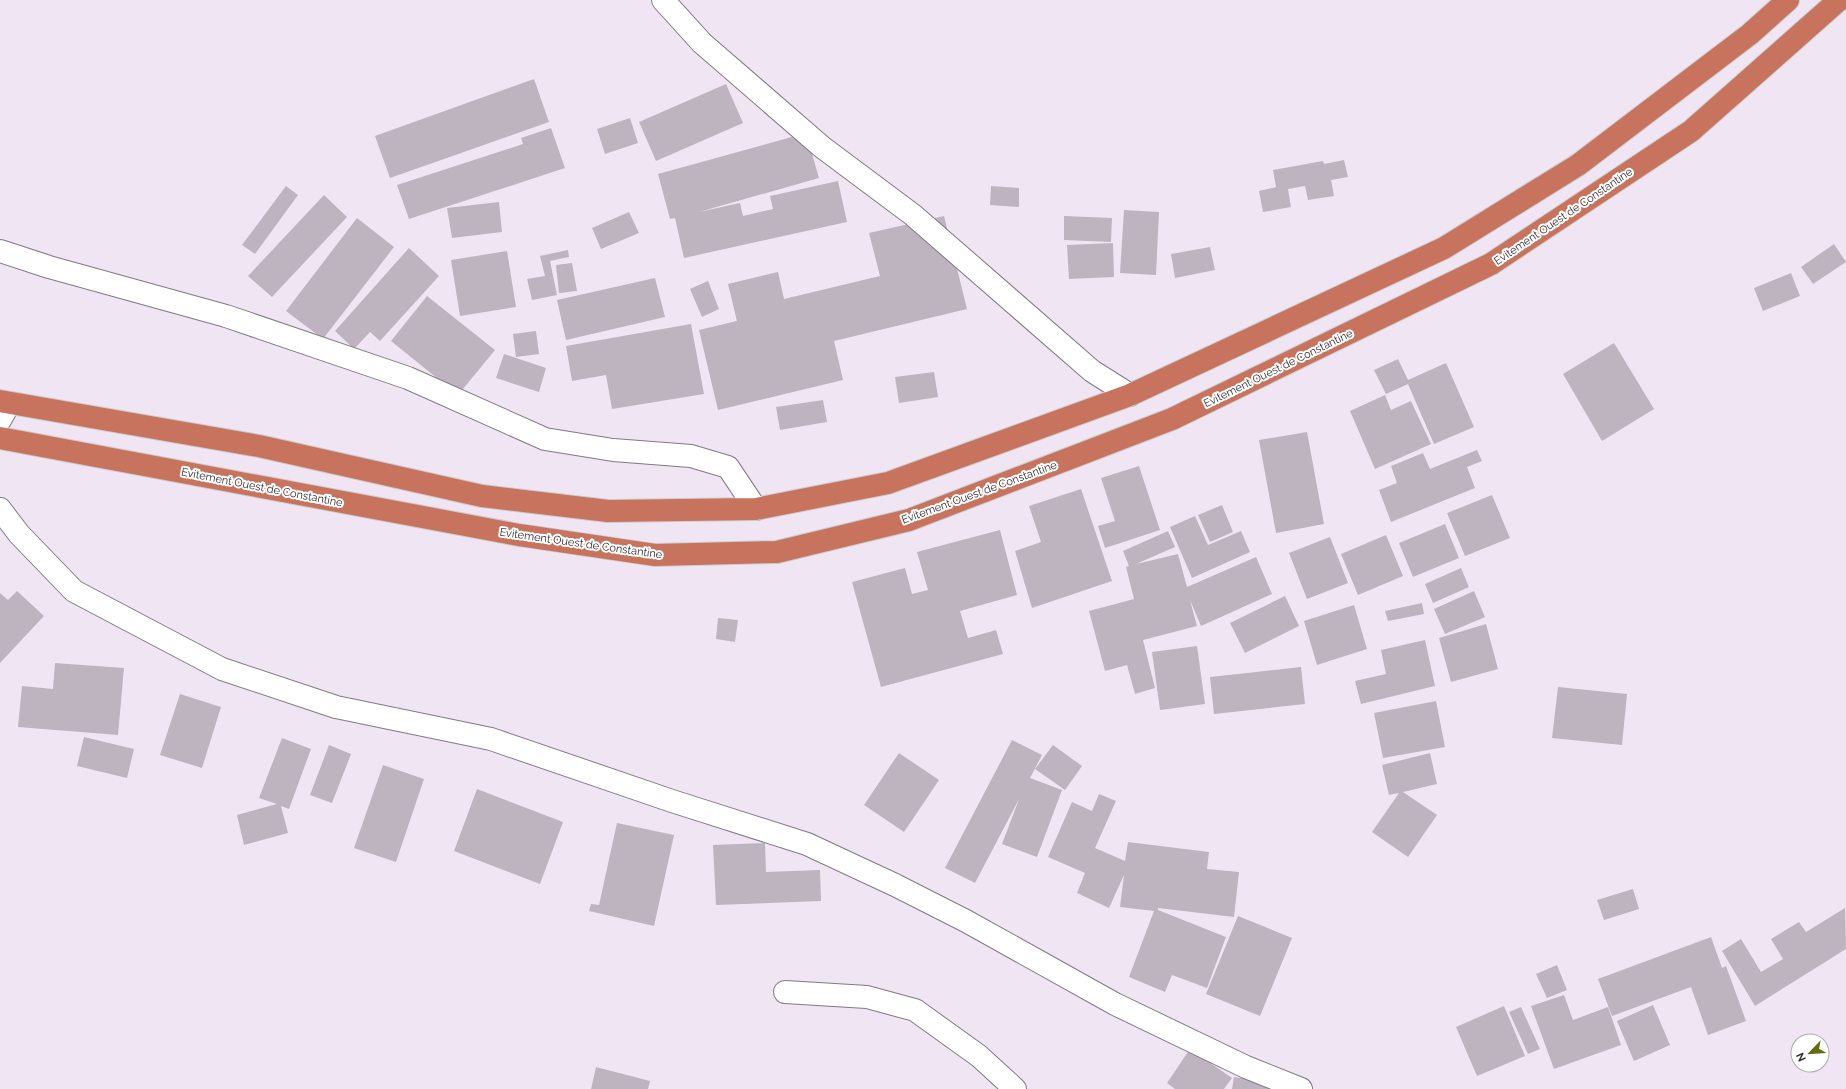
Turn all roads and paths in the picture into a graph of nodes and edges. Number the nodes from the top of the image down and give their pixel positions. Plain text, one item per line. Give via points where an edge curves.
1 (663, 0) edge
2 (1788, 0) edge
3 (1839, 0) edge
4 (0, 251) edge
5 (1130, 395) junction
6 (3, 408) edge
7 (0, 438) edge
8 (0, 508) edge
9 (756, 509) junction
10 (785, 992) dead end
11 (1015, 1089) edge
12 (1301, 1089) edge

1 - 5 street via 702,43 822,147 913,215 1092,371
2 - 5 highway via 1750,34 1578,165 1444,248
3 - 7 highway, Evitement Ouest de Constantine via 1691,131 1491,264 1172,419 909,520 777,552 655,555 518,536
4 - 9 street via 49,268 226,316 401,375 545,439 613,450 691,456 728,467
5 - 9 highway via 888,483
6 - 9 highway via 259,446 482,496 608,510
8 - 12 street via 19,534 74,591 222,669 336,707 491,738 672,801 807,844 966,921 1115,1004 1246,1067
10 - 11 street via 868,996 916,1010 979,1056

